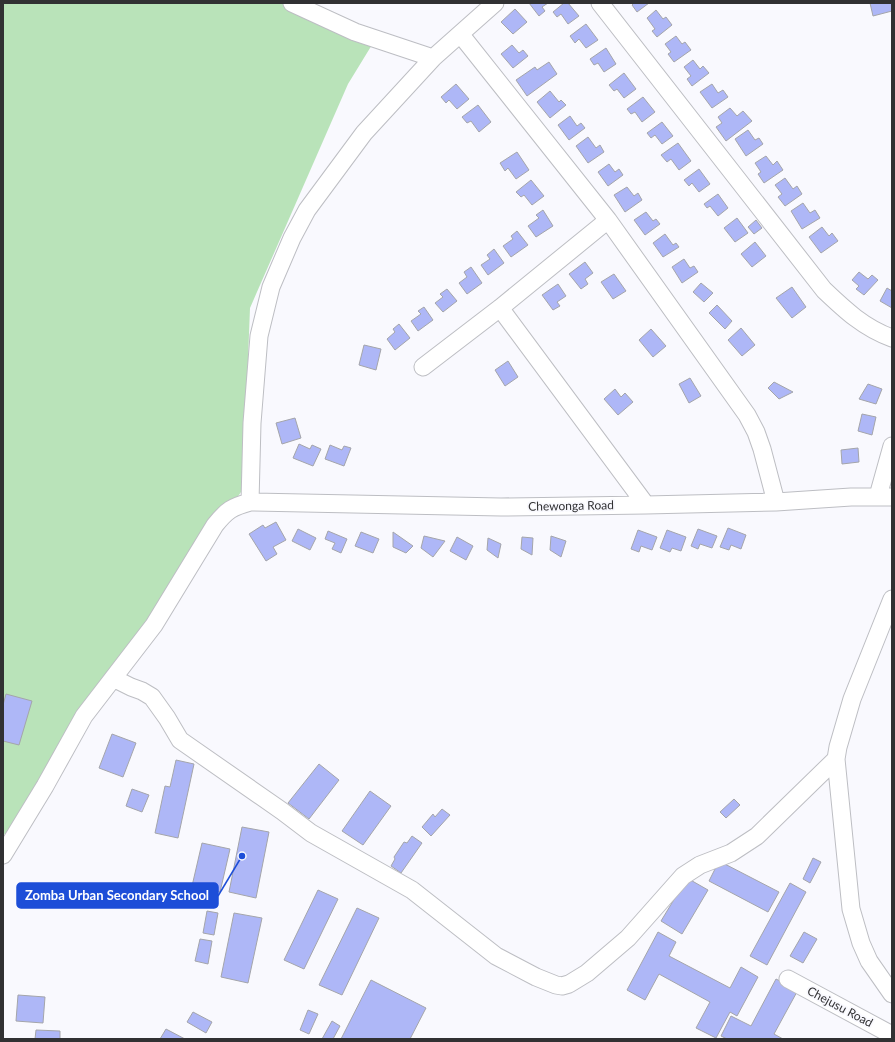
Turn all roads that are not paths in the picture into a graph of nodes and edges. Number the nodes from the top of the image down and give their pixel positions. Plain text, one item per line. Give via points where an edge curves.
1 (292, 3) edge
2 (600, 3) edge
3 (486, 7) edge
4 (461, 35) junction
5 (433, 58) junction
6 (608, 220) junction
7 (500, 308) junction
8 (892, 338) edge
9 (423, 367) dead end
10 (892, 446) edge
11 (885, 497) edge
12 (250, 502) junction
13 (776, 502) junction
14 (646, 505) junction
15 (892, 599) edge
16 (114, 678) junction
17 (836, 758) junction
18 (3, 856) edge
19 (788, 979) dead end
20 (892, 994) edge
21 (892, 1035) edge

1 - 5 street via 355,32
2 - 8 street via 824,290 850,315 880,334
3 - 4 street
4 - 5 street
4 - 6 street
5 - 12 street via 349,152 307,210 281,262 271,287 260,336 252,423
6 - 7 street
6 - 13 street via 747,415 762,449
7 - 9 street
7 - 14 street
10 - 11 street
11 - 13 street, Chewonga Road
12 - 14 street, Chewonga Road via 501,507
12 - 16 street, Chewonga Road via 235,506 220,520 154,625
13 - 14 street, Chewonga Road
15 - 17 street via 852,699
16 - 17 street via 152,697 180,740 311,833 412,890 496,956 536,978 562,986 587,973 628,938 683,876 700,865 731,853 757,836
16 - 18 street, Chewonga Road via 84,716
17 - 20 street via 852,909 861,943 869,961
19 - 21 street, Chejusu Road

